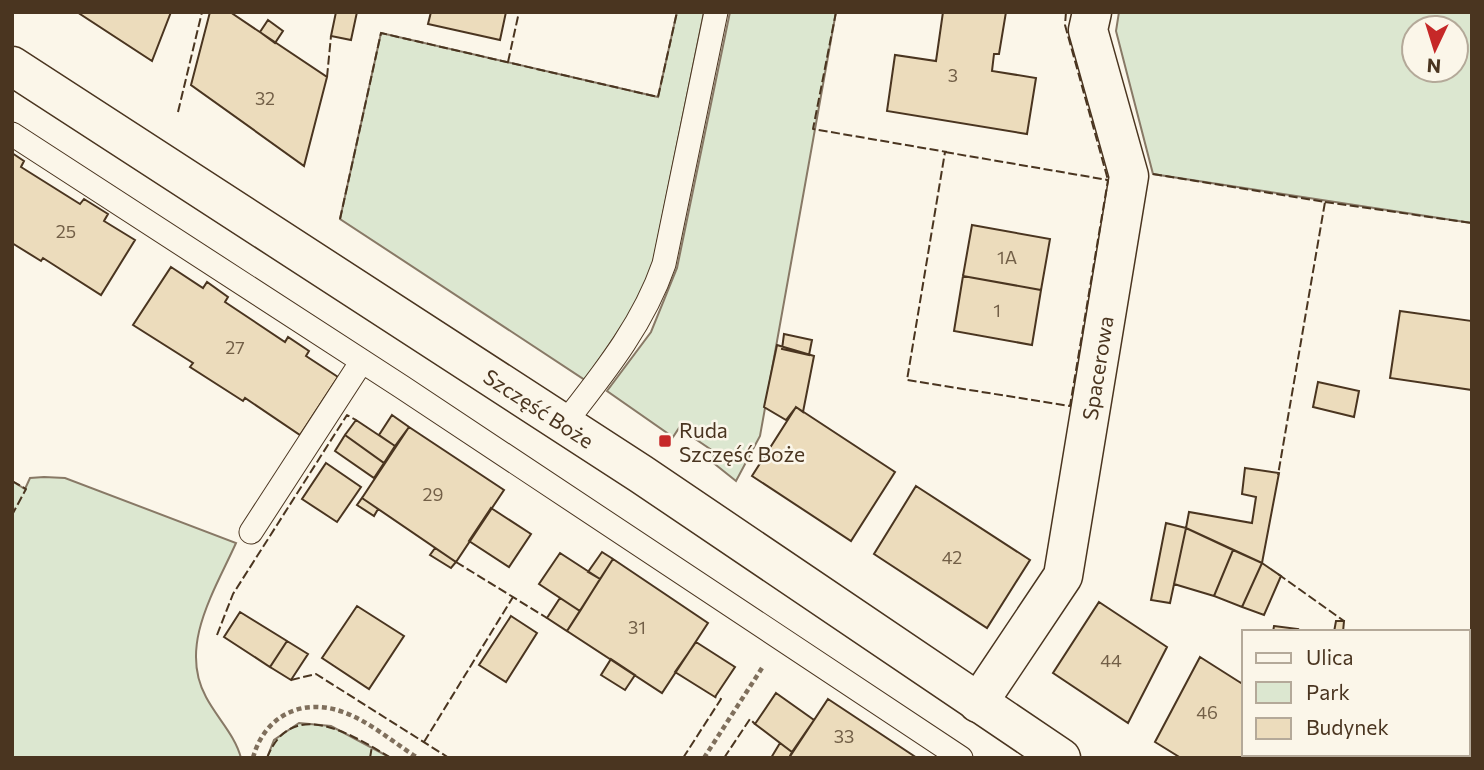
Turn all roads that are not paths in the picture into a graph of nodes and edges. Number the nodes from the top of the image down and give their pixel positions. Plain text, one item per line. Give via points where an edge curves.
1 (716, 12) edge
2 (1092, 12) edge
3 (12, 66) edge
4 (12, 134) edge
5 (362, 361) junction
6 (564, 424) junction
7 (251, 532) dead end
8 (978, 703) junction
9 (961, 758) edge
10 (1061, 758) edge

1 - 6 lane via 655,290 618,353
2 - 8 street, Spacerowa via 1088,30 1129,176 1063,576
3 - 6 street, Szczęść Boże
4 - 5 lane
5 - 7 lane
5 - 9 lane
6 - 8 street, Szczęść Boże
8 - 10 street, Szczęść Boże

